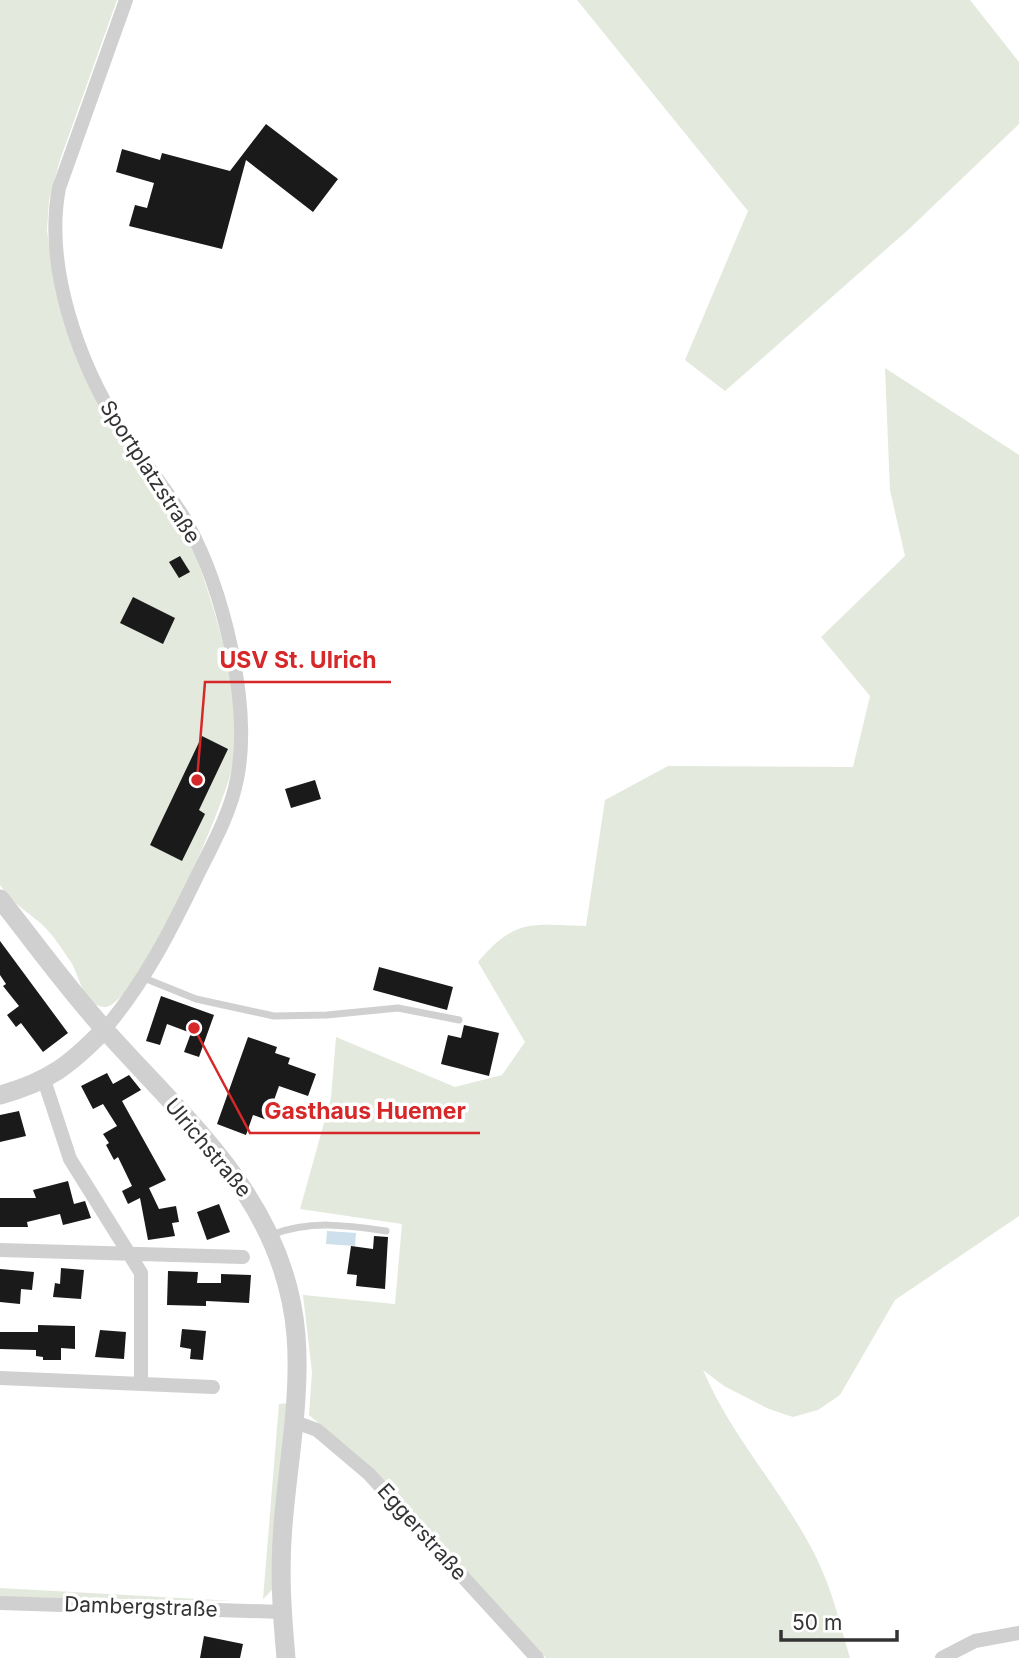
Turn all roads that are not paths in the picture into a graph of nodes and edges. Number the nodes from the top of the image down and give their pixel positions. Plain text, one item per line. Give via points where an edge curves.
1 (126, 0) edge
2 (0, 899) edge
3 (144, 978) junction
4 (459, 1020) dead end
5 (104, 1030) junction
6 (44, 1080) junction
7 (0, 1095) edge
8 (386, 1231) dead end
9 (271, 1235) junction
10 (0, 1250) edge
11 (133, 1255) junction
12 (243, 1257) dead end
13 (0, 1378) edge
14 (141, 1382) junction
15 (213, 1387) dead end
16 (295, 1422) junction
17 (0, 1603) edge
18 (282, 1612) junction
19 (1019, 1633) edge
20 (286, 1658) edge
21 (537, 1658) edge
22 (942, 1658) edge

1 - 3 street, Sportplatzstraße via 59,188 54,212 57,263 88,371 121,430 186,521 211,580 235,675 241,755 233,799
2 - 5 street, Ulrichstraße
3 - 4 lane via 196,999 274,1016 398,1008
3 - 5 street, Sportplatzstraße
5 - 6 street via 76,1059
5 - 9 street, Ulrichstraße via 224,1160
6 - 7 street
6 - 11 street via 70,1159
8 - 9 lane via 317,1224
9 - 16 street, Ulrichstraße via 296,1332
10 - 11 street
11 - 12 street
11 - 14 street via 143,1282
13 - 14 street
14 - 15 street
16 - 18 street, Ulrichstraße via 283,1525
16 - 21 street, Eggerstraße via 317,1430 369,1474
17 - 18 street, Dambergstraße
18 - 20 street, Ulrichstraße
19 - 22 street via 975,1641

